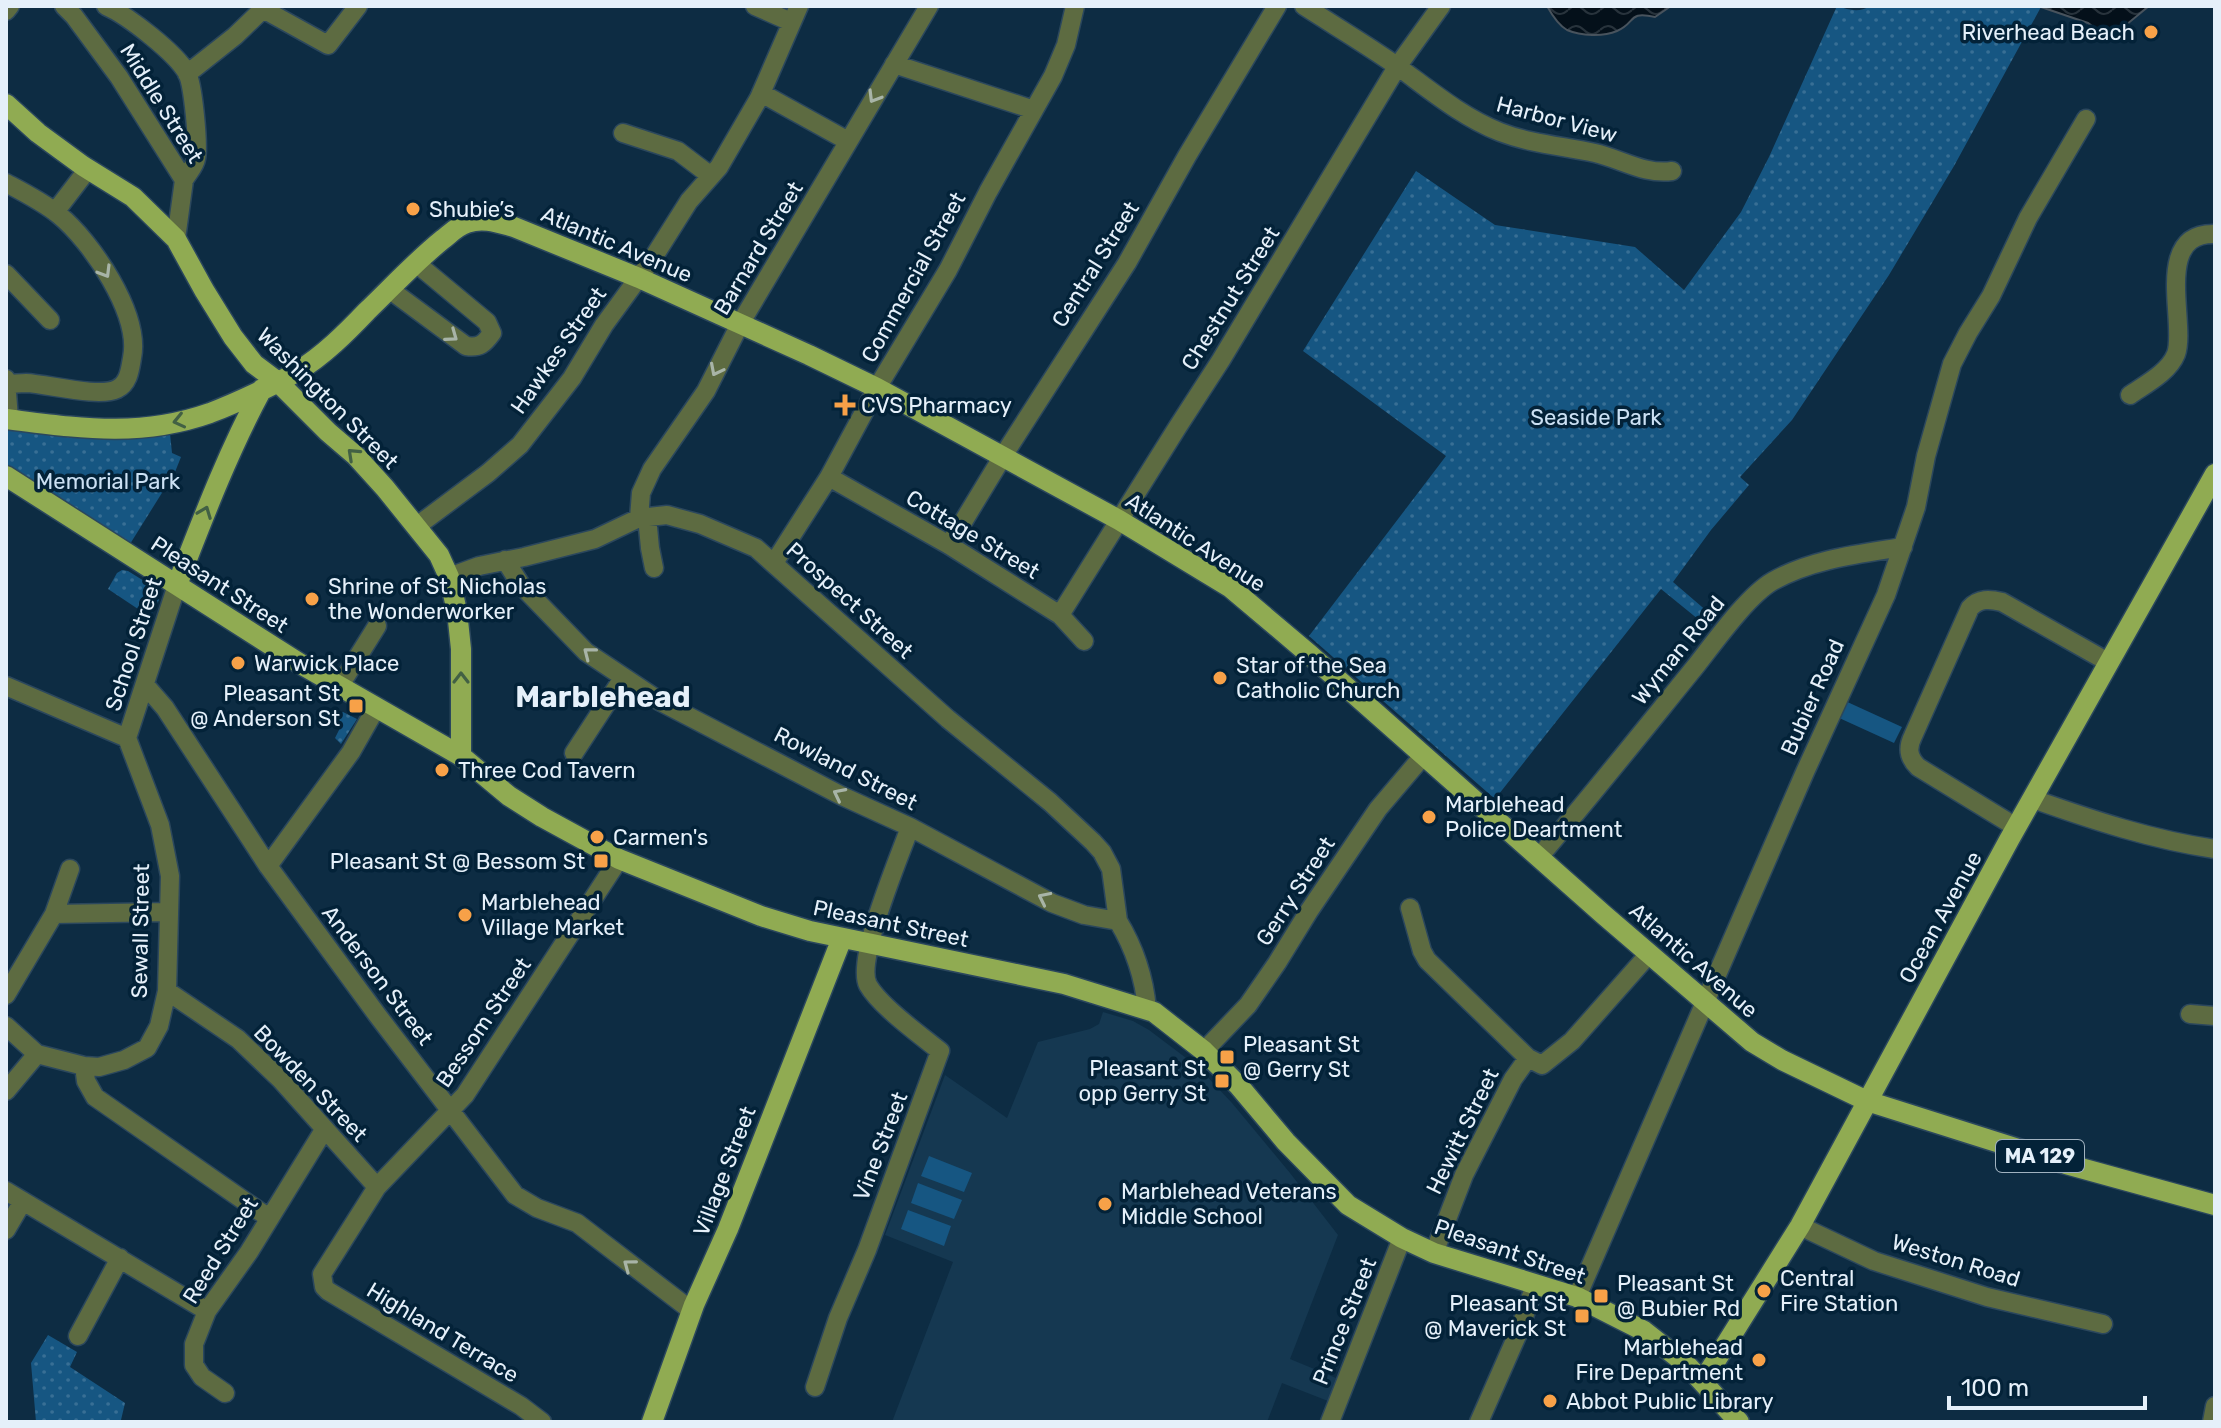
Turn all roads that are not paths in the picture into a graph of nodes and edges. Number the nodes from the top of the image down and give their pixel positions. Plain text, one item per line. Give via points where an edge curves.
1 (10, 6) edge
2 (64, 6) edge
3 (106, 6) edge
4 (358, 6) edge
5 (755, 6) edge
6 (929, 6) edge
7 (1075, 6) edge
8 (1277, 6) edge
9 (1304, 6) edge
10 (1441, 6) edge
11 (261, 8) edge
12 (6, 11) edge
13 (795, 14) edge
14 (894, 64) junction
15 (1397, 67) junction
16 (187, 74) junction
17 (761, 93) junction
18 (6, 104) edge
19 (1034, 110) junction
20 (2086, 119) dead end
21 (623, 133) dead end
22 (848, 141) junction
23 (88, 169) junction
24 (1672, 171) dead end
25 (711, 176) junction
26 (184, 180) junction
27 (6, 183) edge
28 (55, 212) junction
29 (2215, 234) edge
30 (176, 239) junction
31 (416, 263) junction
32 (6, 274) edge
33 (639, 278) junction
34 (389, 289) junction
35 (50, 320) dead end
36 (740, 324) junction
37 (7, 382) edge
38 (270, 386) junction
39 (877, 388) junction
40 (2130, 395) dead end
41 (211, 412) junction
42 (7, 422) edge
43 (242, 427) junction
44 (1003, 456) junction
45 (2215, 474) edge
46 (6, 476) edge
47 (829, 477) junction
48 (643, 518) junction
49 (1119, 520) junction
50 (417, 526) junction
51 (949, 545) junction
52 (1903, 547) junction
53 (505, 560) junction
54 (774, 563) junction
55 (654, 568) dead end
56 (449, 577) junction
57 (177, 585) junction
58 (1060, 615) junction
59 (377, 626) dead end
60 (1084, 641) dead end
61 (2108, 662) junction
62 (623, 678) junction
63 (145, 685) junction
64 (6, 686) edge
65 (339, 687) junction
66 (376, 708) junction
67 (127, 738) junction
68 (574, 753) dead end
69 (461, 756) junction
70 (1423, 756) junction
71 (2033, 799) junction
72 (910, 827) junction
73 (2016, 827) junction
74 (2215, 849) edge
75 (1539, 857) junction
76 (619, 859) junction
77 (268, 866) junction
78 (70, 869) dead end
79 (1410, 908) dead end
80 (167, 912) junction
81 (54, 914) junction
82 (1118, 921) junction
83 (842, 938) junction
84 (868, 944) junction
85 (1649, 954) junction
86 (7, 988) edge
87 (167, 991) junction
88 (1705, 1002) junction
89 (1147, 1009) junction
90 (2190, 1014) dead end
91 (2215, 1016) edge
92 (6, 1026) edge
93 (1204, 1051) junction
94 (37, 1054) junction
95 (1528, 1058) junction
96 (84, 1066) junction
97 (6, 1091) edge
98 (1867, 1101) junction
99 (450, 1111) junction
100 (324, 1130) junction
101 (377, 1187) junction
102 (6, 1191) edge
103 (23, 1201) junction
104 (2215, 1205) edge
105 (269, 1218) junction
106 (1800, 1226) junction
107 (6, 1230) edge
108 (1402, 1238) junction
109 (1434, 1253) junction
110 (120, 1258) junction
111 (322, 1281) joint
112 (1535, 1285) junction
113 (1577, 1297) junction
114 (207, 1311) junction
115 (692, 1311) junction
116 (2103, 1324) dead end
117 (78, 1336) dead end
118 (1703, 1381) junction
119 (815, 1387) dead end
120 (225, 1393) dead end
121 (2215, 1406) edge
122 (542, 1422) edge
123 (652, 1422) edge
124 (1330, 1422) edge
125 (1479, 1422) edge
126 (1739, 1422) edge
127 (2212, 1422) edge

1 - 12 street
2 - 26 street, Middle Street via 119,77
3 - 16 street via 159,41
4 - 11 street via 328,45
5 - 13 street
6 - 14 street, Barnard Street
7 - 19 street, Commercial Street via 1066,45
8 - 44 street, Central Street via 1127,263
9 - 15 street, Harbor View
10 - 15 street, Chestnut Street
11 - 16 street
13 - 17 street, Hawkes Street
14 - 19 street
14 -> 22 street, Barnard Street
15 - 24 street, Harbor View via 1475,121 1506,135
15 - 49 street, Chestnut Street
16 - 26 street via 196,161
17 - 22 street
17 - 25 street, Hawkes Street
18 - 23 main road, Washington Street
19 - 39 street, Commercial Street
20 - 52 street, Bubier Road via 1952,364
21 - 25 street via 678,151
22 - 36 street, Barnard Street
23 - 28 street
23 - 30 main road, Washington Street via 133,197
25 - 33 street, Hawkes Street
26 - 30 street, Middle Street
27 - 28 street
28 -> 37 street via 81,237 121,300 131,329 131,367 126,383 115,391
29 - 40 street via 2187,244 2179,262 2176,354 2166,369
30 - 38 main road, Washington Street via 233,337
31 - 33 main road, Atlantic Avenue via 459,227 493,221
31 - 34 main road, Atlantic Avenue
34 -> 31 street via 466,346 485,343 492,333 487,322
32 - 35 street
33 - 36 main road, Atlantic Avenue
33 - 50 street, Hawkes Street via 520,445
34 - 38 main road, Atlantic Avenue via 320,355
36 - 39 main road, Atlantic Avenue
36 -> 48 street, Barnard Street via 706,391 652,469 641,493
37 - 42 street
38 - 41 main road, Atlantic Avenue
38 - 43 main road, School Street
50 -> 38 main road, Washington Street via 356,456
39 - 44 main road, Atlantic Avenue
39 - 47 street, Commercial Street
41 -> 42 main road, Atlantic Avenue via 123,430
41 - 43 main road
57 -> 43 main road, School Street
44 - 49 main road, Atlantic Avenue
44 - 51 street, Central Street
45 - 61 main road, Ocean Avenue
46 - 57 main road, Pleasant Street
47 - 51 street, Cottage Street
47 - 54 street, Commercial Street
48 - 53 street via 595,539
48 - 54 street, Prospect Street via 667,515 700,524 756,548
48 - 55 street, Barnard Street
49 - 58 street, Chestnut Street
49 - 70 main road, Atlantic Avenue via 1231,588
50 - 56 main road, Washington Street
51 - 58 street, Cottage Street
52 - 75 street, Wyman Road via 1831,560 1770,582
52 - 88 street, Bubier Road
53 - 56 street
62 -> 53 street, Rowland Street via 558,626
54 - 82 street, Prospect Street via 1093,842 1111,869
69 -> 56 main road, Washington Street via 461,649
57 - 63 street, School Street
57 - 65 main road, Pleasant Street
58 - 60 street, Cottage Street
59 - 65 street
61 - 71 main road, Ocean Avenue
61 - 73 street via 2002,602 1983,600 1970,608 1908,750 1918,767
62 - 68 street
72 -> 62 street, Rowland Street
63 - 67 street, School Street
63 - 77 street, Anderson Street
64 - 67 street
65 - 66 main road, Pleasant Street
66 - 69 main road, Pleasant Street
66 - 77 street via 351,752
67 - 80 street, Sewall Street via 160,825 170,876
69 - 76 main road, Pleasant Street via 509,796
70 - 75 main road, Atlantic Avenue
70 - 93 street, Gerry Street via 1378,809 1248,1005
71 - 73 main road, Ocean Avenue
71 - 74 street via 2151,836
82 -> 72 street, Rowland Street via 1052,903
72 - 84 street
73 - 98 main road, Ocean Avenue
75 - 85 main road, Atlantic Avenue
76 - 83 main road, Pleasant Street via 761,916
76 - 99 street, Bessom Street
77 - 99 street, Anderson Street
78 - 81 street
79 - 95 street via 1427,960
80 - 81 street
80 - 87 street, Sewall Street
81 - 86 street
82 - 89 street via 1138,960
83 - 84 main road, Pleasant Street
83 - 115 main road, Village Street
84 - 89 main road, Pleasant Street via 1064,984
84 - 119 street, Vine Street via 869,987 940,1051
85 - 88 main road, Atlantic Avenue
85 - 95 street, Hewitt Street via 1572,1041 1542,1065
87 - 96 street, Sewall Street via 159,1026 147,1048 124,1060
87 - 100 street, Bowden Street via 238,1039
88 - 98 main road, Atlantic Avenue via 1762,1048
88 - 113 street, Bubier Road
89 - 93 main road, Pleasant Street
90 - 91 street
92 - 94 street
93 - 108 main road, Pleasant Street via 1348,1205
94 - 96 street
94 - 97 street
95 - 109 street, Hewitt Street via 1464,1175
96 - 105 street via 95,1097
98 - 104 main road, Atlantic Avenue / MA 129
98 - 106 main road, Ocean Avenue
99 - 101 street, Bessom Street
115 -> 99 street, Anderson Street via 577,1223 515,1195
100 - 101 street, Bowden Street
100 - 105 street, Reed Street
101 - 111 street, Bessom Street via 324,1268
102 - 103 street
103 - 107 street
103 - 110 street
105 - 114 street, Reed Street
106 - 116 street, Weston Road via 1874,1261 1987,1297
106 - 118 main road, Ocean Avenue
108 - 109 main road, Pleasant Street
108 - 124 street, Prince Street
109 - 112 main road, Pleasant Street
110 - 114 street
110 - 117 street
111 - 122 street, Highland Terrace via 328,1291
112 - 113 main road, Pleasant Street
112 - 125 street
113 - 118 main road, Pleasant Street via 1644,1331
114 - 120 street, Reed Street via 194,1344 194,1365
115 - 123 main road, Village Street
118 - 126 main road, Pleasant Street
121 - 127 street

